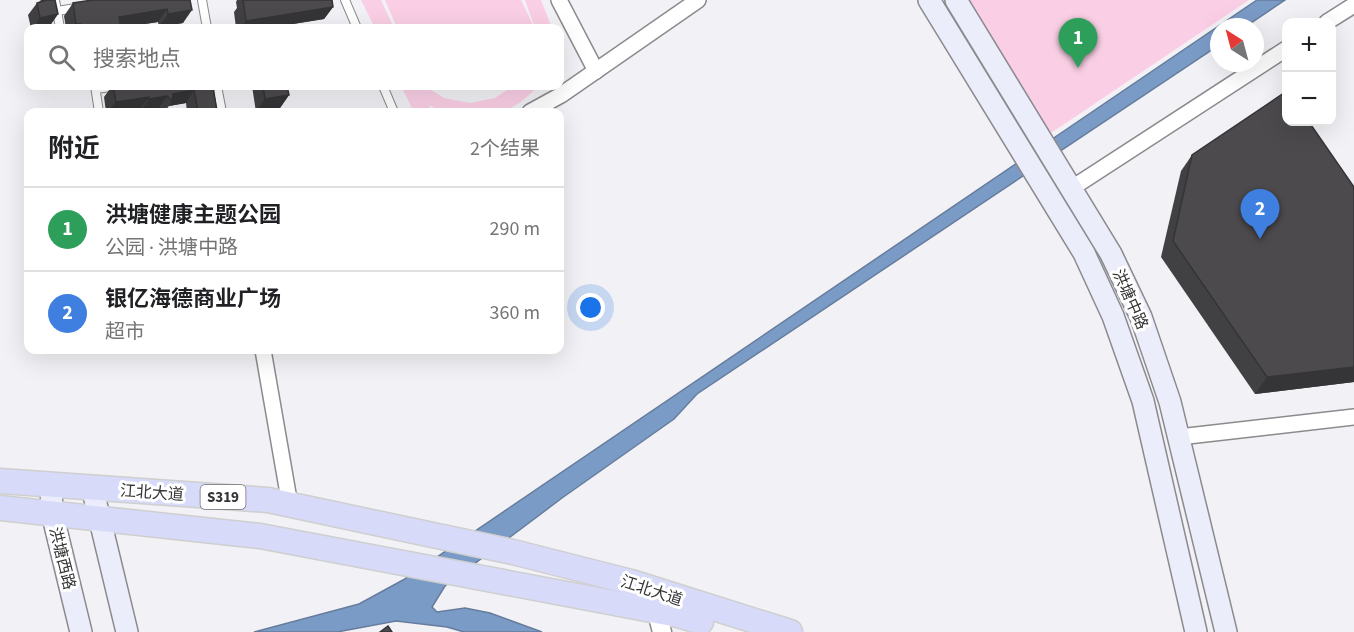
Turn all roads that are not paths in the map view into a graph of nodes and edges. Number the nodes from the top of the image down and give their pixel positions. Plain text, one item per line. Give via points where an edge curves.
1 (55, 0) edge
2 (202, 0) edge
3 (345, 0) edge
4 (559, 0) edge
5 (698, 0) edge
6 (929, 0) edge
7 (956, 0) edge
8 (1354, 4) edge
9 (89, 5) edge
10 (57, 11) junction
11 (1334, 18) edge
12 (59, 24) edge
13 (206, 24) edge
14 (355, 24) edge
15 (1282, 52) edge
16 (596, 71) junction
17 (95, 90) edge
18 (218, 90) edge
19 (385, 90) edge
20 (98, 108) edge
21 (221, 108) edge
22 (392, 108) edge
23 (536, 108) edge
24 (1072, 189) junction
25 (264, 354) edge
26 (1354, 417) edge
27 (1179, 437) junction
28 (0, 480) edge
29 (51, 484) junction
30 (92, 487) junction
31 (290, 505) junction
32 (0, 508) edge
33 (52, 513) junction
34 (99, 518) junction
35 (650, 588) junction
36 (659, 622) edge
37 (81, 632) edge
38 (127, 632) edge
39 (735, 632) edge
40 (790, 632) edge
41 (1196, 632) edge
42 (1226, 632) edge

1 - 10 lane
2 - 13 lane
3 - 14 lane
4 - 16 street
5 - 16 street
6 - 41 main road, 洪塘中路 via 1084,253 1113,316 1143,401
7 - 24 main road, 洪塘中路
8 - 11 street
9 - 10 lane
10 - 12 lane
15 - 24 street
16 - 23 street
17 - 20 lane
18 - 21 lane
19 - 22 lane
24 - 27 main road, 洪塘中路 via 1111,254 1141,317
25 - 31 street
26 - 27 street
27 - 42 main road, 洪塘中路
28 - 29 main road, 江北大道 / S319
29 - 30 main road, 江北大道 / S319
29 - 33 main road, 洪塘西路
30 - 31 main road, 江北大道 / S319
30 - 34 main road
31 - 35 main road, 江北大道 / S319 via 513,552
32 - 33 main road, 江北大道 / S319
33 - 34 main road, 江北大道 / S319
33 - 37 main road, 洪塘西路
34 - 36 main road, 江北大道 / S319 via 260,536 476,577
34 - 38 main road
35 - 36 street
35 - 40 main road, 江北大道
36 - 39 main road, 江北大道

